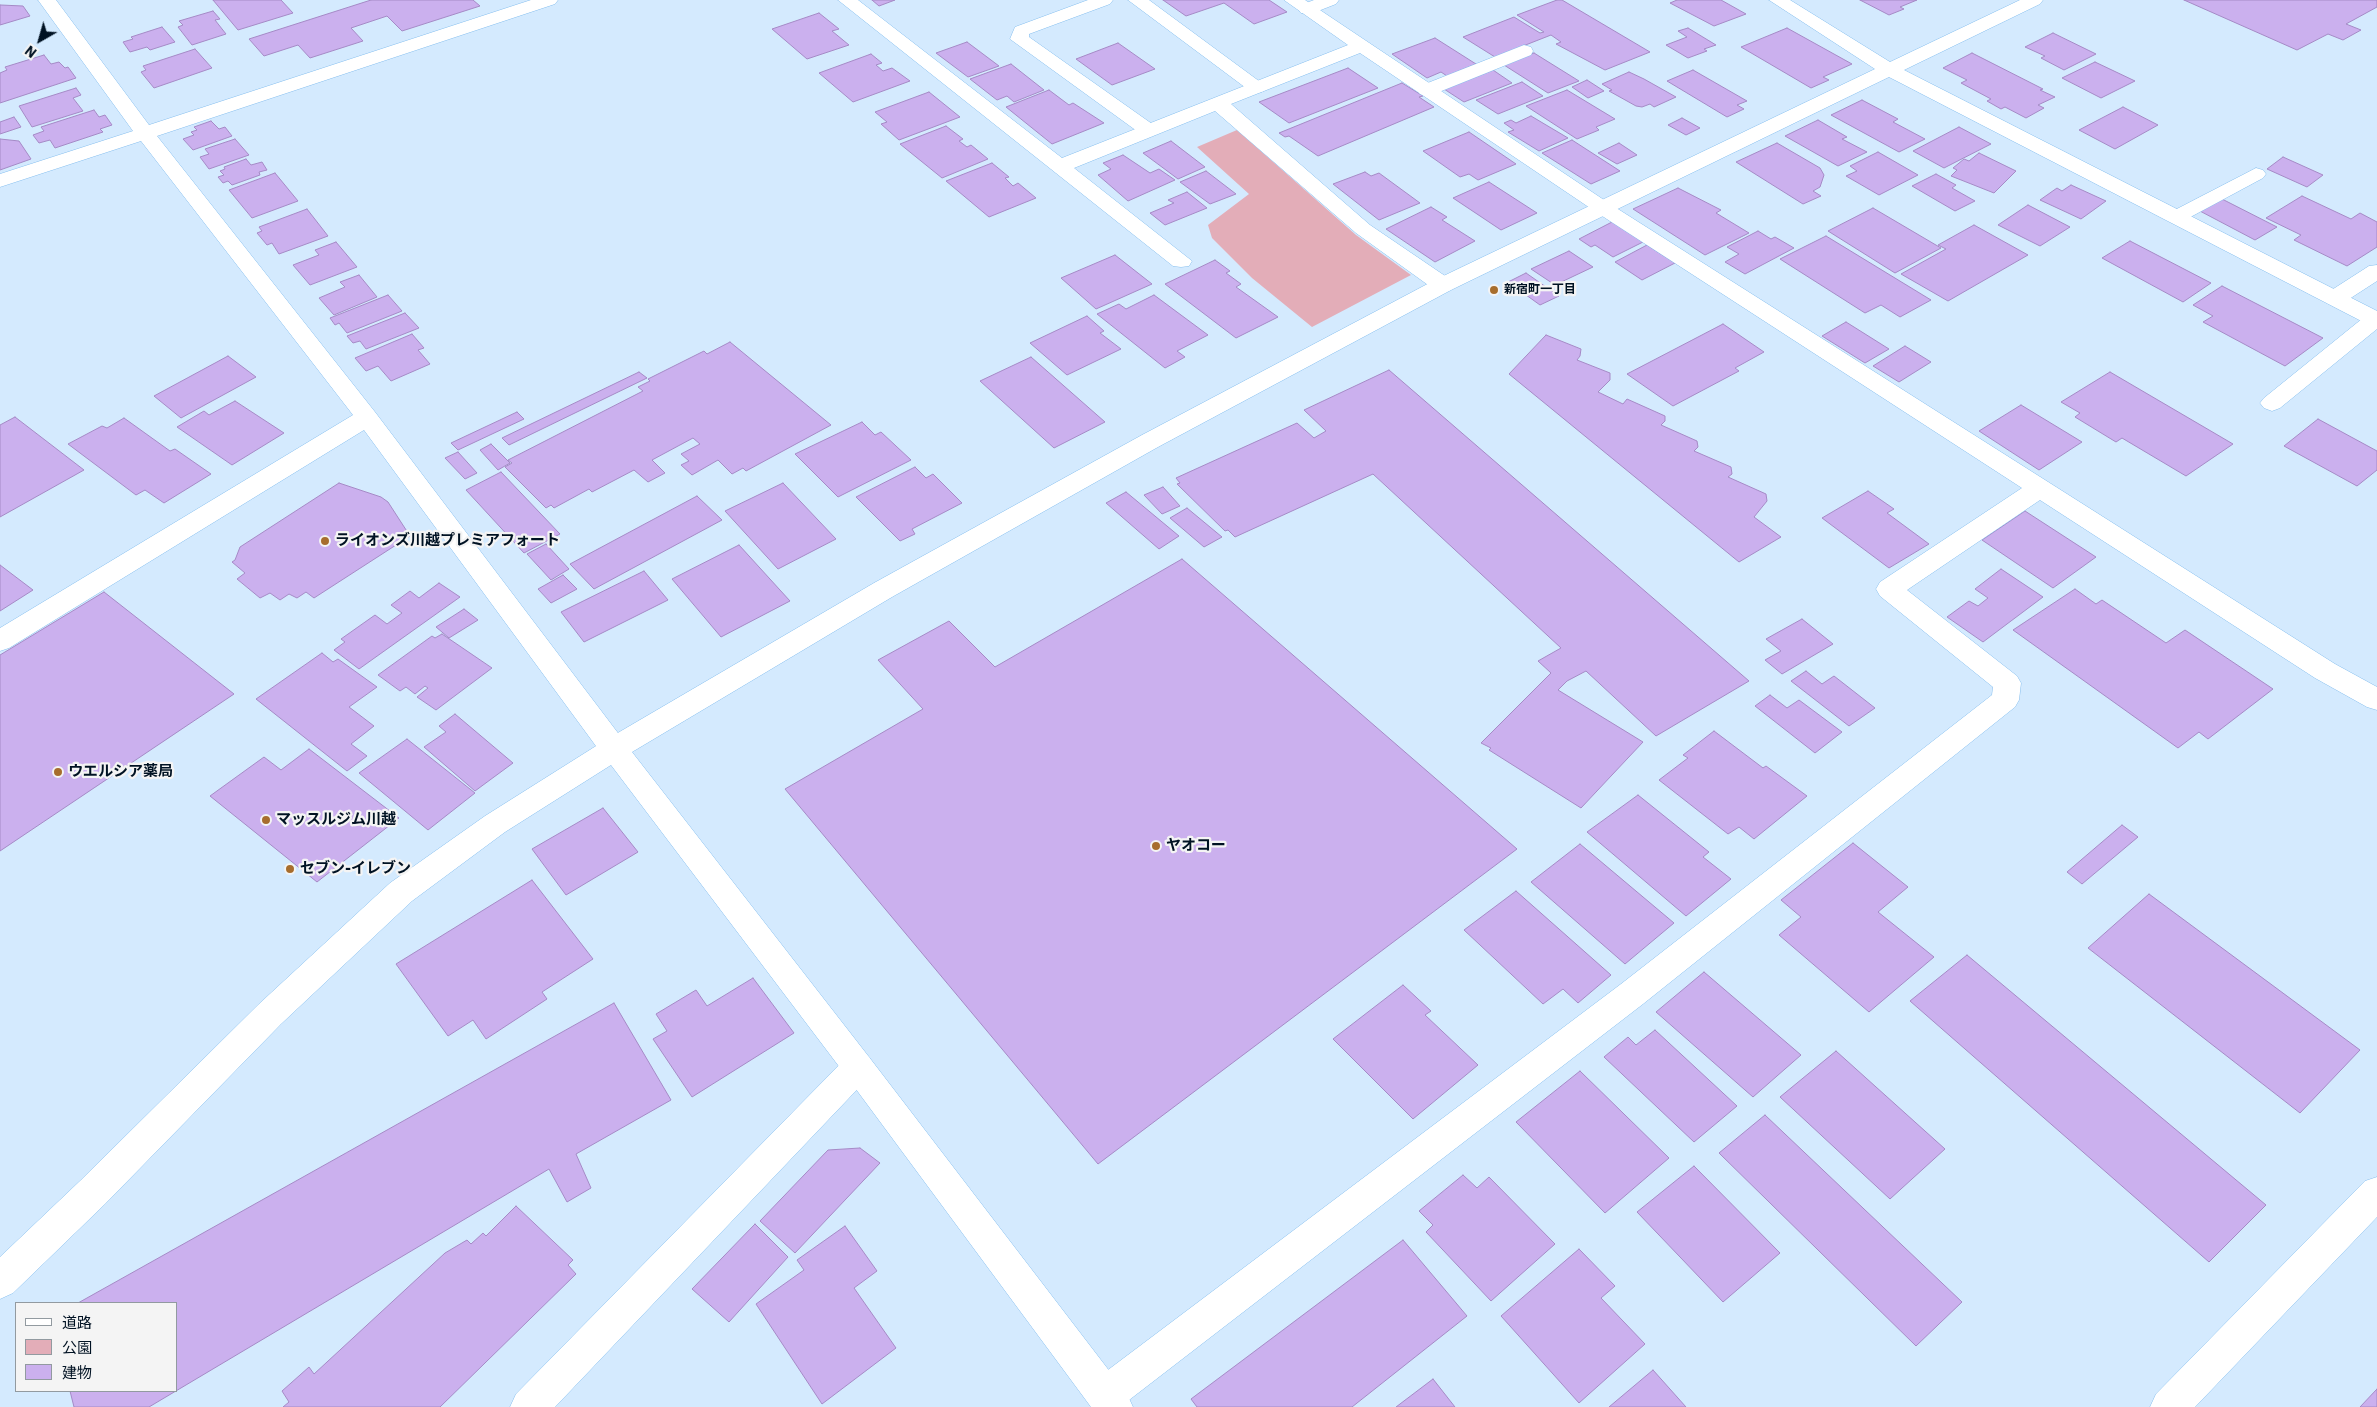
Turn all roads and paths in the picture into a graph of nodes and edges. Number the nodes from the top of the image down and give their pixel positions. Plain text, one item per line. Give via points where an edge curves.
1 (47, 0) edge
2 (548, 0) edge
3 (847, 0) edge
4 (1104, 0) edge
5 (1137, 0) edge
6 (1330, 0) edge
7 (1778, 0) edge
8 (2034, 0) edge
9 (1300, 4) edge
10 (1361, 46) junction
11 (1524, 51) dead end
12 (1889, 70) junction
13 (1257, 86) junction
14 (1427, 90) junction
15 (1218, 103) junction
16 (1148, 130) junction
17 (144, 133) junction
18 (1060, 166) junction
19 (2256, 174) dead end
20 (0, 182) edge
21 (1602, 208) junction
22 (2176, 217) junction
23 (1181, 261) dead end
24 (2377, 271) edge
25 (1443, 285) junction
26 (2335, 298) junction
27 (2376, 320) edge
28 (2272, 403) dead end
29 (367, 417) junction
30 (2040, 488) junction
31 (0, 641) edge
32 (2377, 700) edge
33 (614, 749) junction
34 (858, 1067) junction
35 (2377, 1193) edge
36 (0, 1281) edge
37 (1110, 1401) edge
38 (529, 1407) edge
39 (2169, 1407) edge

1 - 17 street
2 - 17 street
3 - 18 street
4 - 16 street via 1022,31 1019,39
5 - 13 street
6 - 9 street
7 - 12 street
8 - 12 street
9 - 10 street
10 - 13 street
10 - 14 street
11 - 14 street
12 - 21 street
12 - 22 street
13 - 15 street
14 - 21 street
15 - 16 street
15 - 25 street via 1363,229
16 - 18 street
17 - 20 street
17 - 29 street
18 - 23 street
19 - 22 street
21 - 25 street
21 - 30 street
22 - 26 street
24 - 26 street
25 - 33 street via 1037,503
26 - 27 street
27 - 28 street
29 - 31 street
29 - 33 street
30 - 32 street via 2325,671
30 - 37 street via 1889,589 2007,682 2005,700
33 - 34 street
33 - 36 street via 495,824 401,892 270,1014
34 - 37 street
34 - 38 street
35 - 39 street

